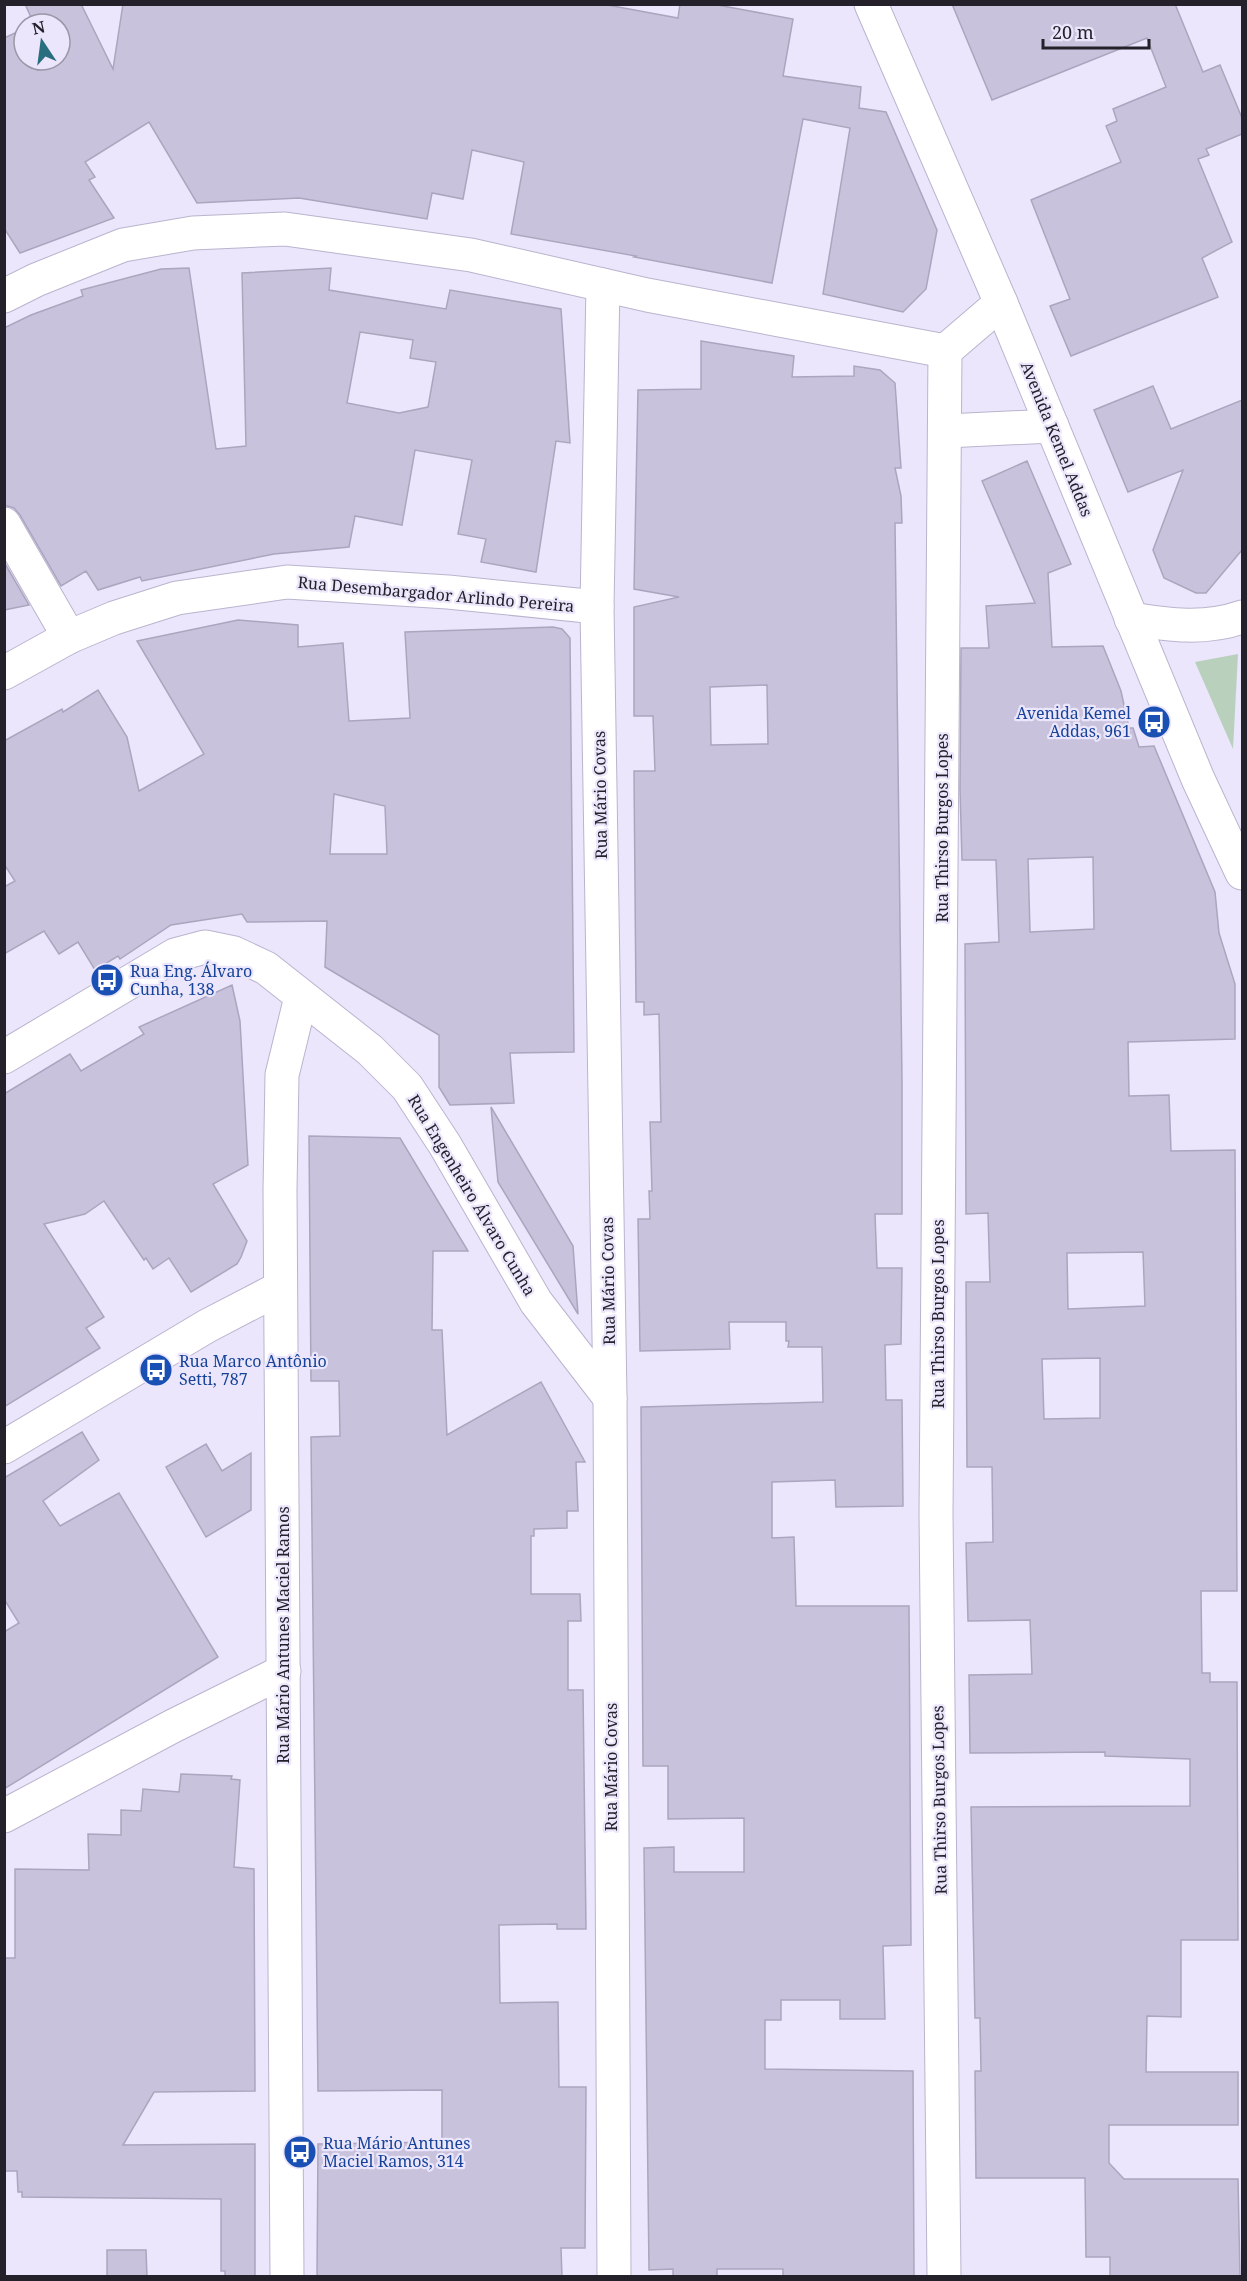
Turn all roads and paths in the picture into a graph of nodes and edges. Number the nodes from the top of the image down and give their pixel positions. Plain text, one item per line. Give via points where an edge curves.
1 (871, 4) edge
2 (603, 285) junction
3 (4, 296) edge
4 (1002, 303) junction
5 (945, 351) junction
6 (1052, 426) junction
7 (946, 431) junction
8 (4, 524) edge
9 (597, 607) junction
10 (1242, 617) edge
11 (1131, 619) junction
12 (69, 637) junction
13 (4, 673) edge
14 (1242, 873) edge
15 (301, 997) junction
16 (4, 1057) edge
17 (280, 1288) junction
18 (610, 1398) junction
19 (4, 1447) edge
20 (284, 1671) junction
21 (4, 1816) edge
22 (287, 2277) edge
23 (614, 2277) edge
24 (944, 2277) edge

1 - 4 street, Avenida Kemel Addas
2 - 3 street via 471,255 285,229 194,233 123,245
2 - 5 street
2 - 9 street, Rua Mário Covas
4 - 5 street
4 - 6 street, Avenida Kemel Addas
5 - 7 street, Rua Thirso Burgos Lopes
6 - 7 street
6 - 11 street, Avenida Kemel Addas
7 - 24 street, Rua Thirso Burgos Lopes via 936,1514
8 - 12 street
9 - 12 street, Rua Desembargador Arlindo Pereira via 287,582 177,598
9 - 18 street, Rua Mário Covas
10 - 11 street via 1209,626 1172,626
11 - 14 street, Avenida Kemel Addas
12 - 13 street, Rua Desembargador Arlindo Pereira
15 - 16 street, Rua Engenheiro Álvaro Cunha via 266,968 234,953 205,947 176,955
15 - 17 street, Rua Mário Antunes Maciel Ramos via 282,1075
15 - 18 street, Rua Engenheiro Álvaro Cunha via 370,1050 407,1087 536,1302
17 - 19 street via 207,1326
17 - 20 street, Rua Mário Antunes Maciel Ramos
18 - 23 street, Rua Mário Covas
20 - 21 street
20 - 22 street, Rua Mário Antunes Maciel Ramos

